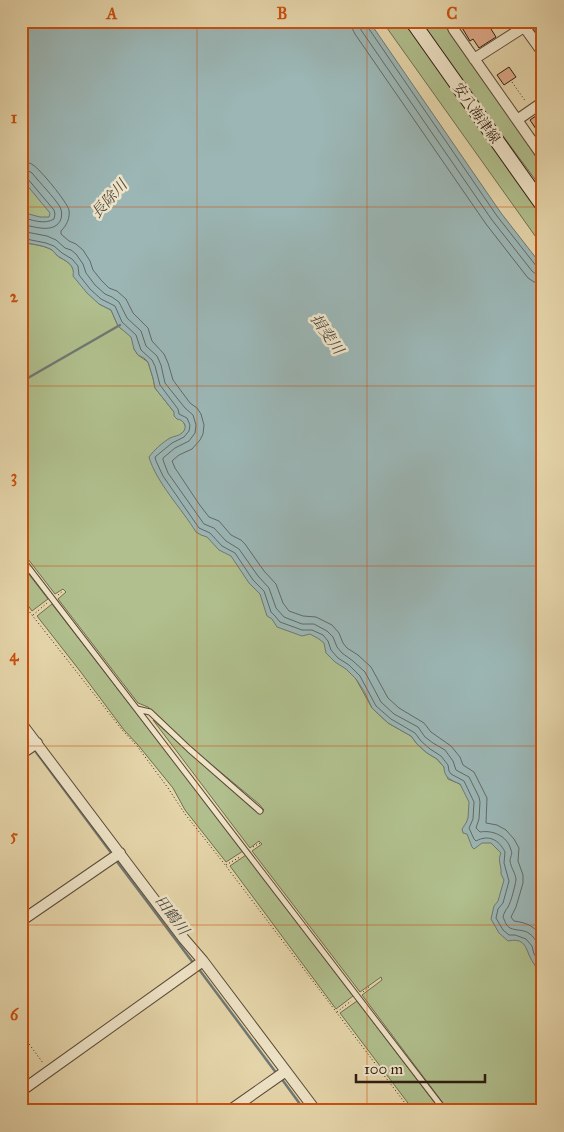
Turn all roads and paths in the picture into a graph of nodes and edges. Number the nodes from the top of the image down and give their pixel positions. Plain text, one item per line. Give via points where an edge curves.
1 (450, 21) edge
2 (413, 22) edge
3 (522, 24) edge
4 (539, 39) edge
5 (543, 53) edge
6 (474, 59) junction
7 (512, 82) dead end
8 (543, 102) edge
9 (532, 110) junction
10 (517, 120) junction
11 (543, 157) edge
12 (543, 206) edge
13 (21, 558) edge
14 (21, 601) edge
15 (136, 708) junction
16 (21, 723) edge
17 (30, 748) edge
18 (260, 811) dead end
19 (119, 853) junction
20 (21, 921) edge
21 (202, 962) junction
22 (21, 1033) edge
23 (49, 1072) junction
24 (285, 1072) junction
25 (21, 1091) edge
26 (229, 1111) edge
27 (316, 1111) edge
28 (411, 1111) edge
29 (445, 1111) edge

1 - 6 street
2 - 12 main road, 安八海津線
3 - 4 street
3 - 6 street
4 - 5 street
6 - 10 street
7 - 9 path
8 - 9 street
9 - 10 street
10 - 11 street
13 - 15 lane
14 - 28 path via 142,753
15 - 18 lane via 150,712
15 - 29 lane
16 - 17 street
17 - 19 street
19 - 20 street
19 - 21 street
21 - 23 street
21 - 24 street
22 - 23 path
23 - 25 street
24 - 26 street
24 - 27 street

